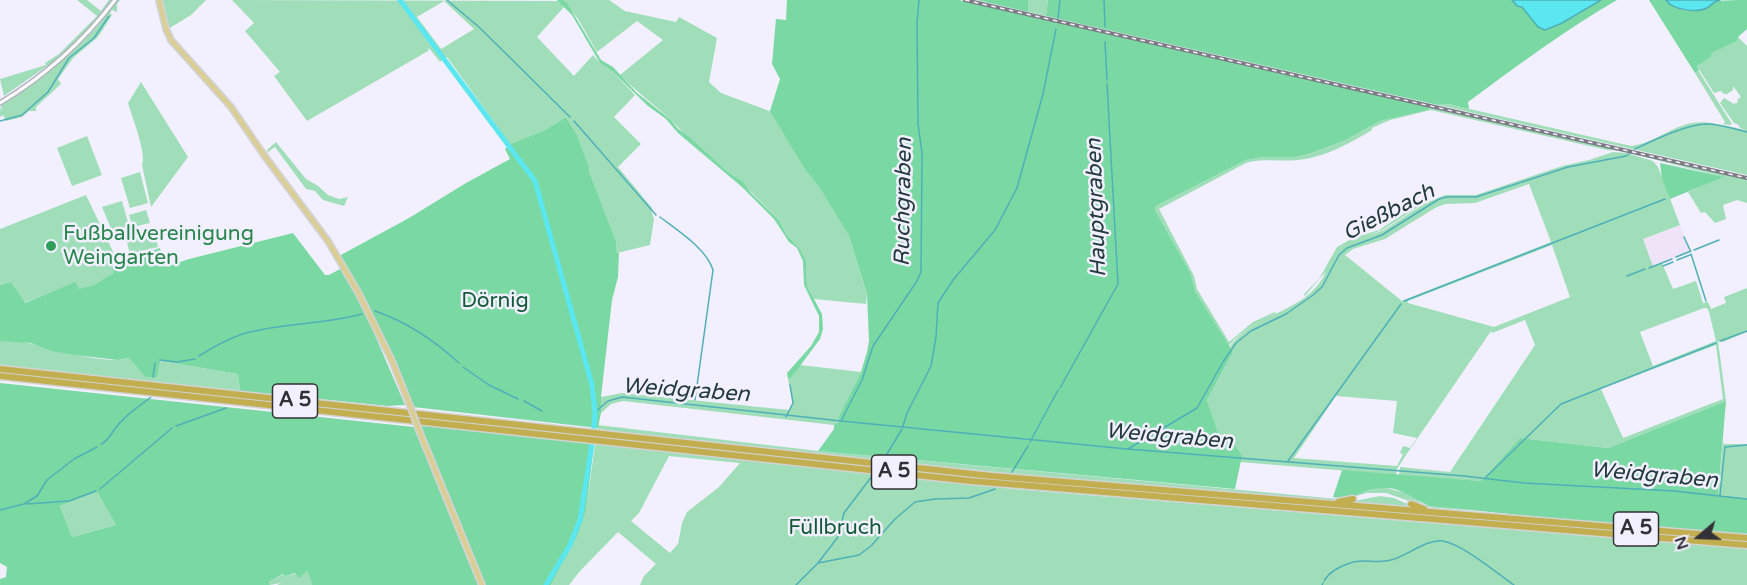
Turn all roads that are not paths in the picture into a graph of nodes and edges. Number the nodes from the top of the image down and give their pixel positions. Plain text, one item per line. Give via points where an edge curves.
1 (115, 0) edge
2 (159, 0) edge
3 (0, 103) edge
4 (0, 369) edge
5 (0, 376) edge
6 (1353, 499) dead end
7 (1329, 504) junction
8 (1411, 504) dead end
9 (1436, 513) junction
10 (1747, 538) edge
11 (1747, 545) edge
12 (482, 585) edge

1 - 3 street via 65,55
2 - 12 main road, bridge via 171,40 231,107 341,263 370,316 410,406
4 - 7 highway, A 5 via 982,475
5 - 11 highway, A 5 via 981,482
6 - 7 highway
7 - 9 highway, A 5
8 - 9 highway
9 - 10 highway, A 5

